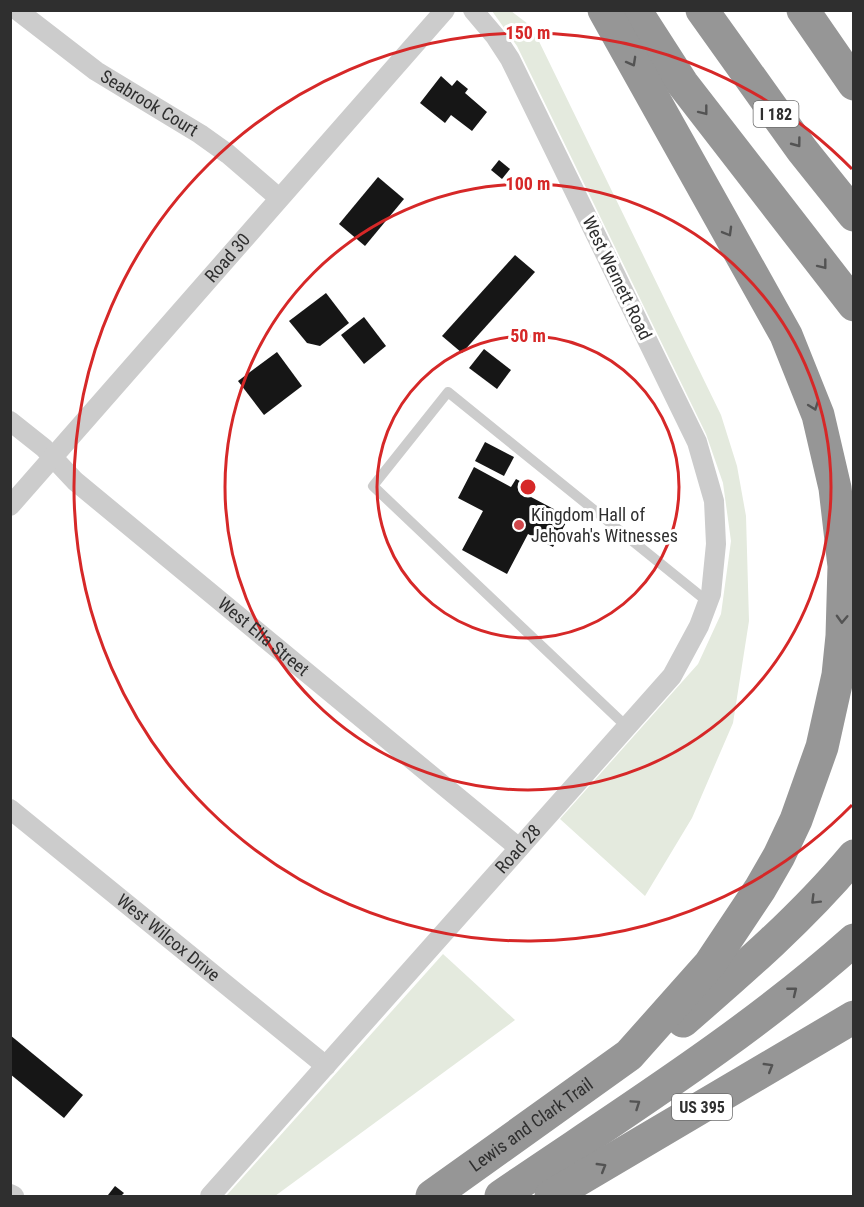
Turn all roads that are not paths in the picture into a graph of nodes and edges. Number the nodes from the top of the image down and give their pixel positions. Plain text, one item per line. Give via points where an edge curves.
1 (17, 10) edge
2 (445, 10) edge
3 (473, 10) edge
4 (604, 10) edge
5 (635, 10) edge
6 (702, 10) edge
7 (803, 10) edge
8 (830, 10) edge
9 (854, 55) edge
10 (854, 84) edge
11 (279, 198) junction
12 (854, 215) edge
13 (854, 305) edge
14 (10, 421) edge
15 (702, 456) joint
16 (52, 458) junction
17 (10, 506) edge
18 (708, 602) junction
19 (627, 728) junction
20 (10, 809) edge
21 (519, 848) junction
22 (854, 856) edge
23 (854, 940) edge
24 (854, 1017) edge
25 (629, 1055) junction
26 (326, 1066) junction
27 (210, 1197) edge
28 (432, 1197) edge
29 (501, 1197) edge
30 (551, 1197) edge

1 - 11 street, Seabrook Court via 96,70 228,154
2 - 11 street, Road 30
3 - 15 street, West Wernett Road via 510,59
4 -> 25 highway via 791,346 818,414 829,456 844,566 842,636 834,699 796,820 760,889 710,964
5 -> 13 highway via 682,83
6 -> 12 highway, I 182 via 802,150
7 - 10 highway
8 - 9 highway
11 - 16 street, Road 30
14 - 16 street, West Ella Street
15 - 18 street, Road 28 via 714,501 716,544
16 - 17 street, Road 30
16 - 21 street, West Ella Street
18 - 19 street, Road 28 via 672,676
18 - 19 lane via 448,392 373,486
19 - 21 street, Road 28
20 - 26 street, West Wilcox Drive
21 - 26 street, Road 28
22 -> 25 highway via 813,901 721,988 653,1048
29 -> 23 highway via 771,1009
30 -> 24 highway, US 395
25 - 28 highway, Lewis and Clark Trail
26 - 27 street, Road 28

